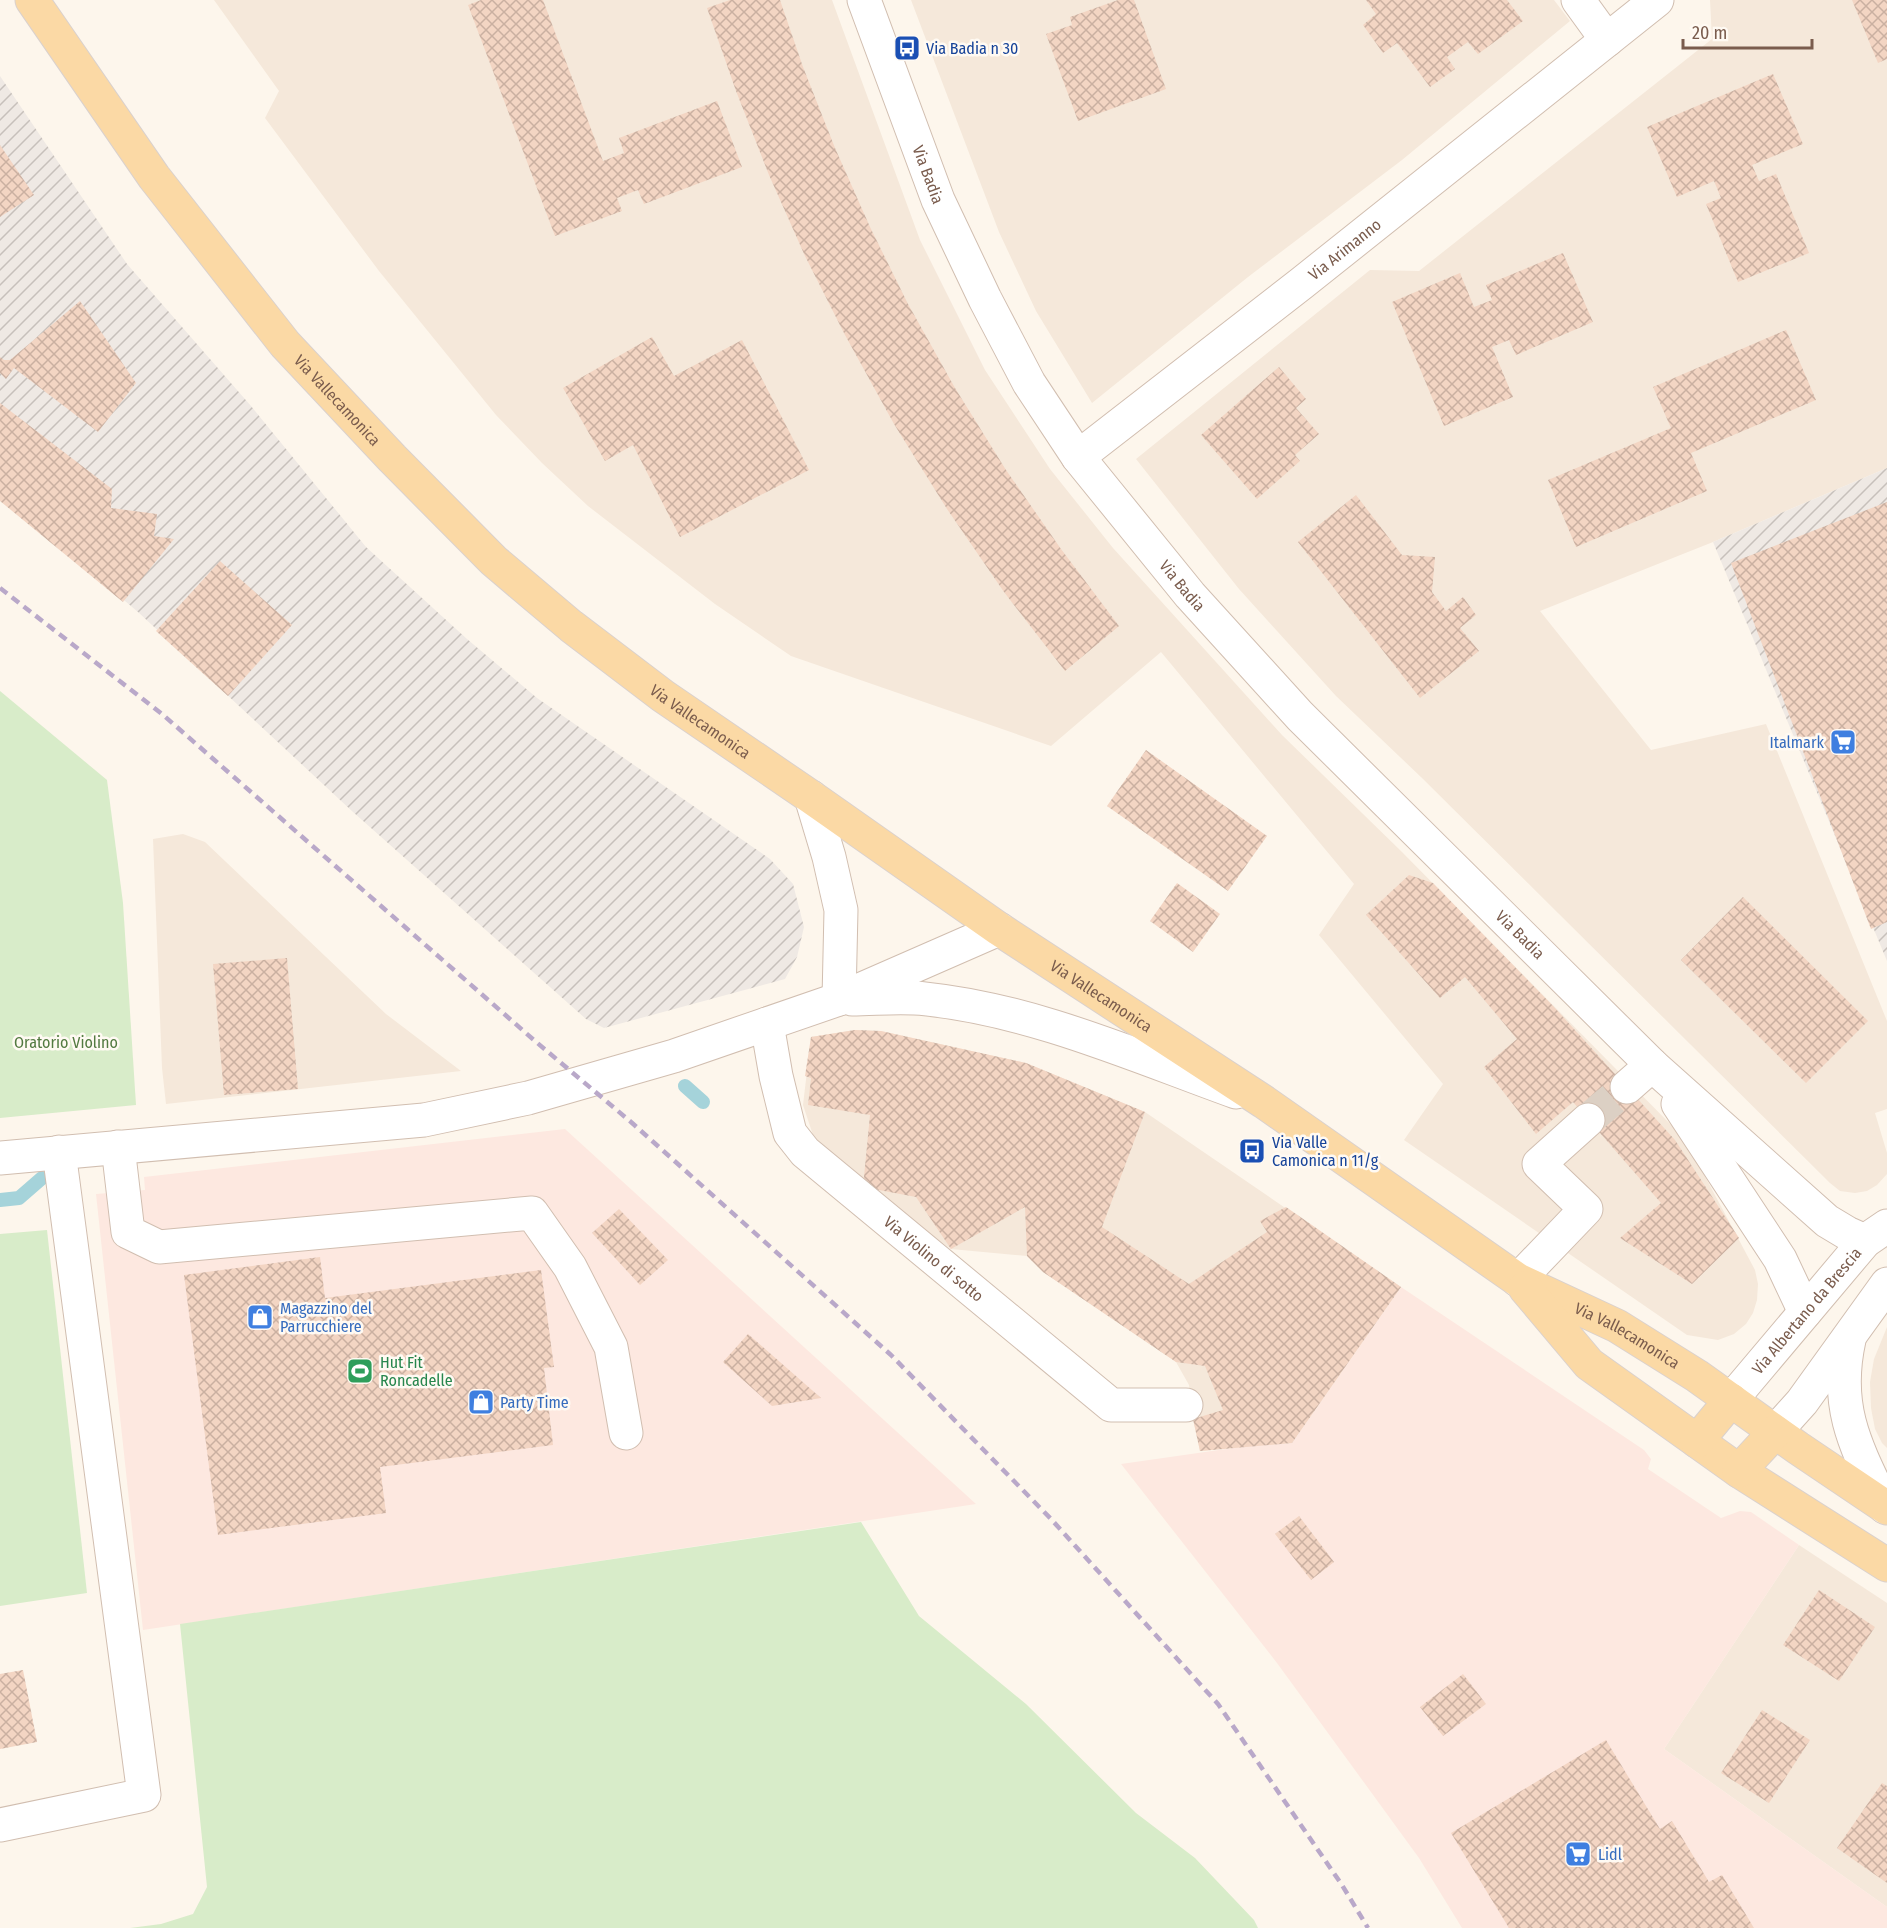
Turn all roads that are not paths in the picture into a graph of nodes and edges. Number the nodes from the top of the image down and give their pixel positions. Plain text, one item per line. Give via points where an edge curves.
1 (33, 0) edge
2 (864, 0) edge
3 (1578, 0) edge
4 (1657, 0) edge
5 (1607, 40) junction
6 (1078, 457) junction
7 (811, 797) junction
8 (999, 928) junction
9 (838, 999) junction
10 (767, 1024) junction
11 (1652, 1065) junction
12 (1627, 1087) tunnel mouth
13 (1264, 1102) junction
14 (1588, 1119) tunnel mouth
15 (118, 1147) junction
16 (59, 1152) junction
17 (0, 1158) edge
18 (1876, 1233) edge
19 (1518, 1280) junction
20 (1887, 1284) edge
21 (1805, 1312) junction
22 (1850, 1335) junction
23 (1731, 1400) junction
24 (1186, 1405) dead end
25 (1775, 1432) junction
26 (626, 1433) dead end
27 (1697, 1441) junction
28 (1739, 1472) junction
29 (1886, 1507) edge
30 (1887, 1565) edge
31 (0, 1825) edge

1 - 7 main road, Via Vallecamonica via 154,177 285,344 392,458 494,561 571,626 663,696
2 - 6 street, Via Badia via 938,200 1029,382
3 - 5 street
4 - 5 street, Via Arimanno
5 - 6 street, Via Arimanno
6 - 11 street, Via Badia via 1190,595 1300,716
7 - 8 main road, Via Vallecamonica
7 - 9 street via 841,910
8 - 9 street
8 - 13 main road, Via Vallecamonica
9 - 10 street
9 - 13 street via 924,999 988,1009 1088,1038
10 - 15 street via 554,1091 424,1120
10 - 24 street, Via Violino di sotto via 790,1133 805,1152 1111,1405
11 - 12 street
11 - 18 street, Via Badia via 1827,1221 1847,1233
11 - 21 street, Via Badia via 1780,1259
13 - 19 main road, Via Vallecamonica
14 - 19 street via 1539,1164 1586,1209
15 - 16 street
15 - 26 street via 128,1232 159,1247 532,1213 570,1267 611,1347
16 - 17 street
16 - 31 street via 144,1795
18 - 21 street, Via Albertano da Brescia
19 - 23 main road, Via Vallecamonica via 1617,1326
19 - 27 main road, Via Vallecamonica via 1589,1364
20 - 22 street
21 - 23 street, Via Albertano da Brescia
22 - 25 street via 1802,1402
22 - 29 street via 1844,1388 1847,1414 1860,1456
23 - 25 main road, Via Vallecamonica
23 - 27 main road
25 - 28 main road
25 - 29 main road, Via Vallecamonica
27 - 28 main road, Via Vallecamonica
28 - 30 main road, Via Vallecamonica

